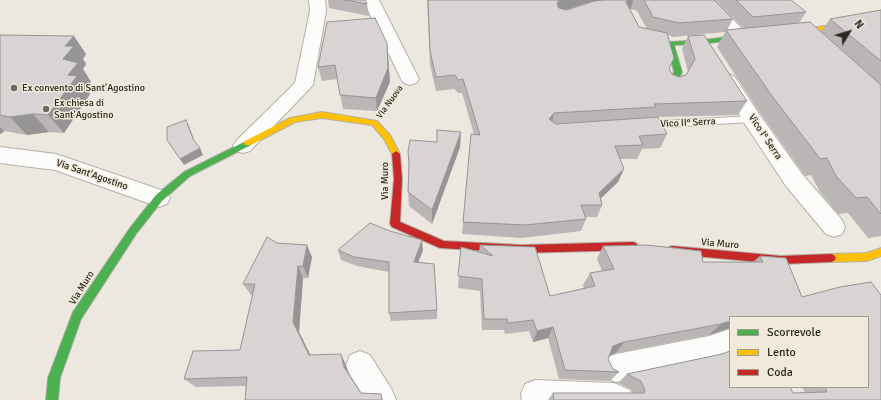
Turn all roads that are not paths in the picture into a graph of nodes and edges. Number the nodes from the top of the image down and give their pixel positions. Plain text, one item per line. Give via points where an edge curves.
1 (317, 0) edge
2 (371, 0) edge
3 (705, 0) edge
4 (881, 20) edge
5 (802, 32) junction
6 (779, 34) edge
7 (764, 35) edge
8 (741, 37) junction
9 (703, 42) junction
10 (819, 47) edge
11 (410, 78) road end
12 (673, 83) edge
13 (752, 119) junction
14 (635, 126) edge
15 (243, 146) junction
16 (0, 155) edge
17 (159, 198) junction
18 (834, 227) dead end
19 (646, 246) edge
20 (660, 248) edge
21 (881, 252) edge
22 (729, 342) edge
23 (360, 365) dead end
24 (616, 368) dead end
25 (52, 400) edge
26 (382, 400) edge
27 (536, 400) edge
28 (620, 400) edge

1 - 15 street via 318,11 304,85
2 - 11 street
3 - 8 street
4 - 5 street
5 - 6 street
5 - 10 street
7 - 8 street
8 - 9 street
9 - 12 street via 663,41 678,72
9 - 13 street, Vico I° Serra
13 - 14 lane, Vico II° Serra
13 - 18 street, Vico I° Serra via 794,180
15 - 17 street, Via Muro via 187,174
15 - 19 street, Via Muro via 293,120 322,115 374,123 387,137 396,154 398,178 395,224 443,245 522,249
16 - 17 street, Via Sant'Agostino via 56,162
17 - 25 street, Via Muro via 133,231 77,316 54,378
20 - 21 street, Via Muro via 780,260 867,257
22 - 24 street via 709,349
23 - 26 street
27 - 28 street via 535,394 614,397

